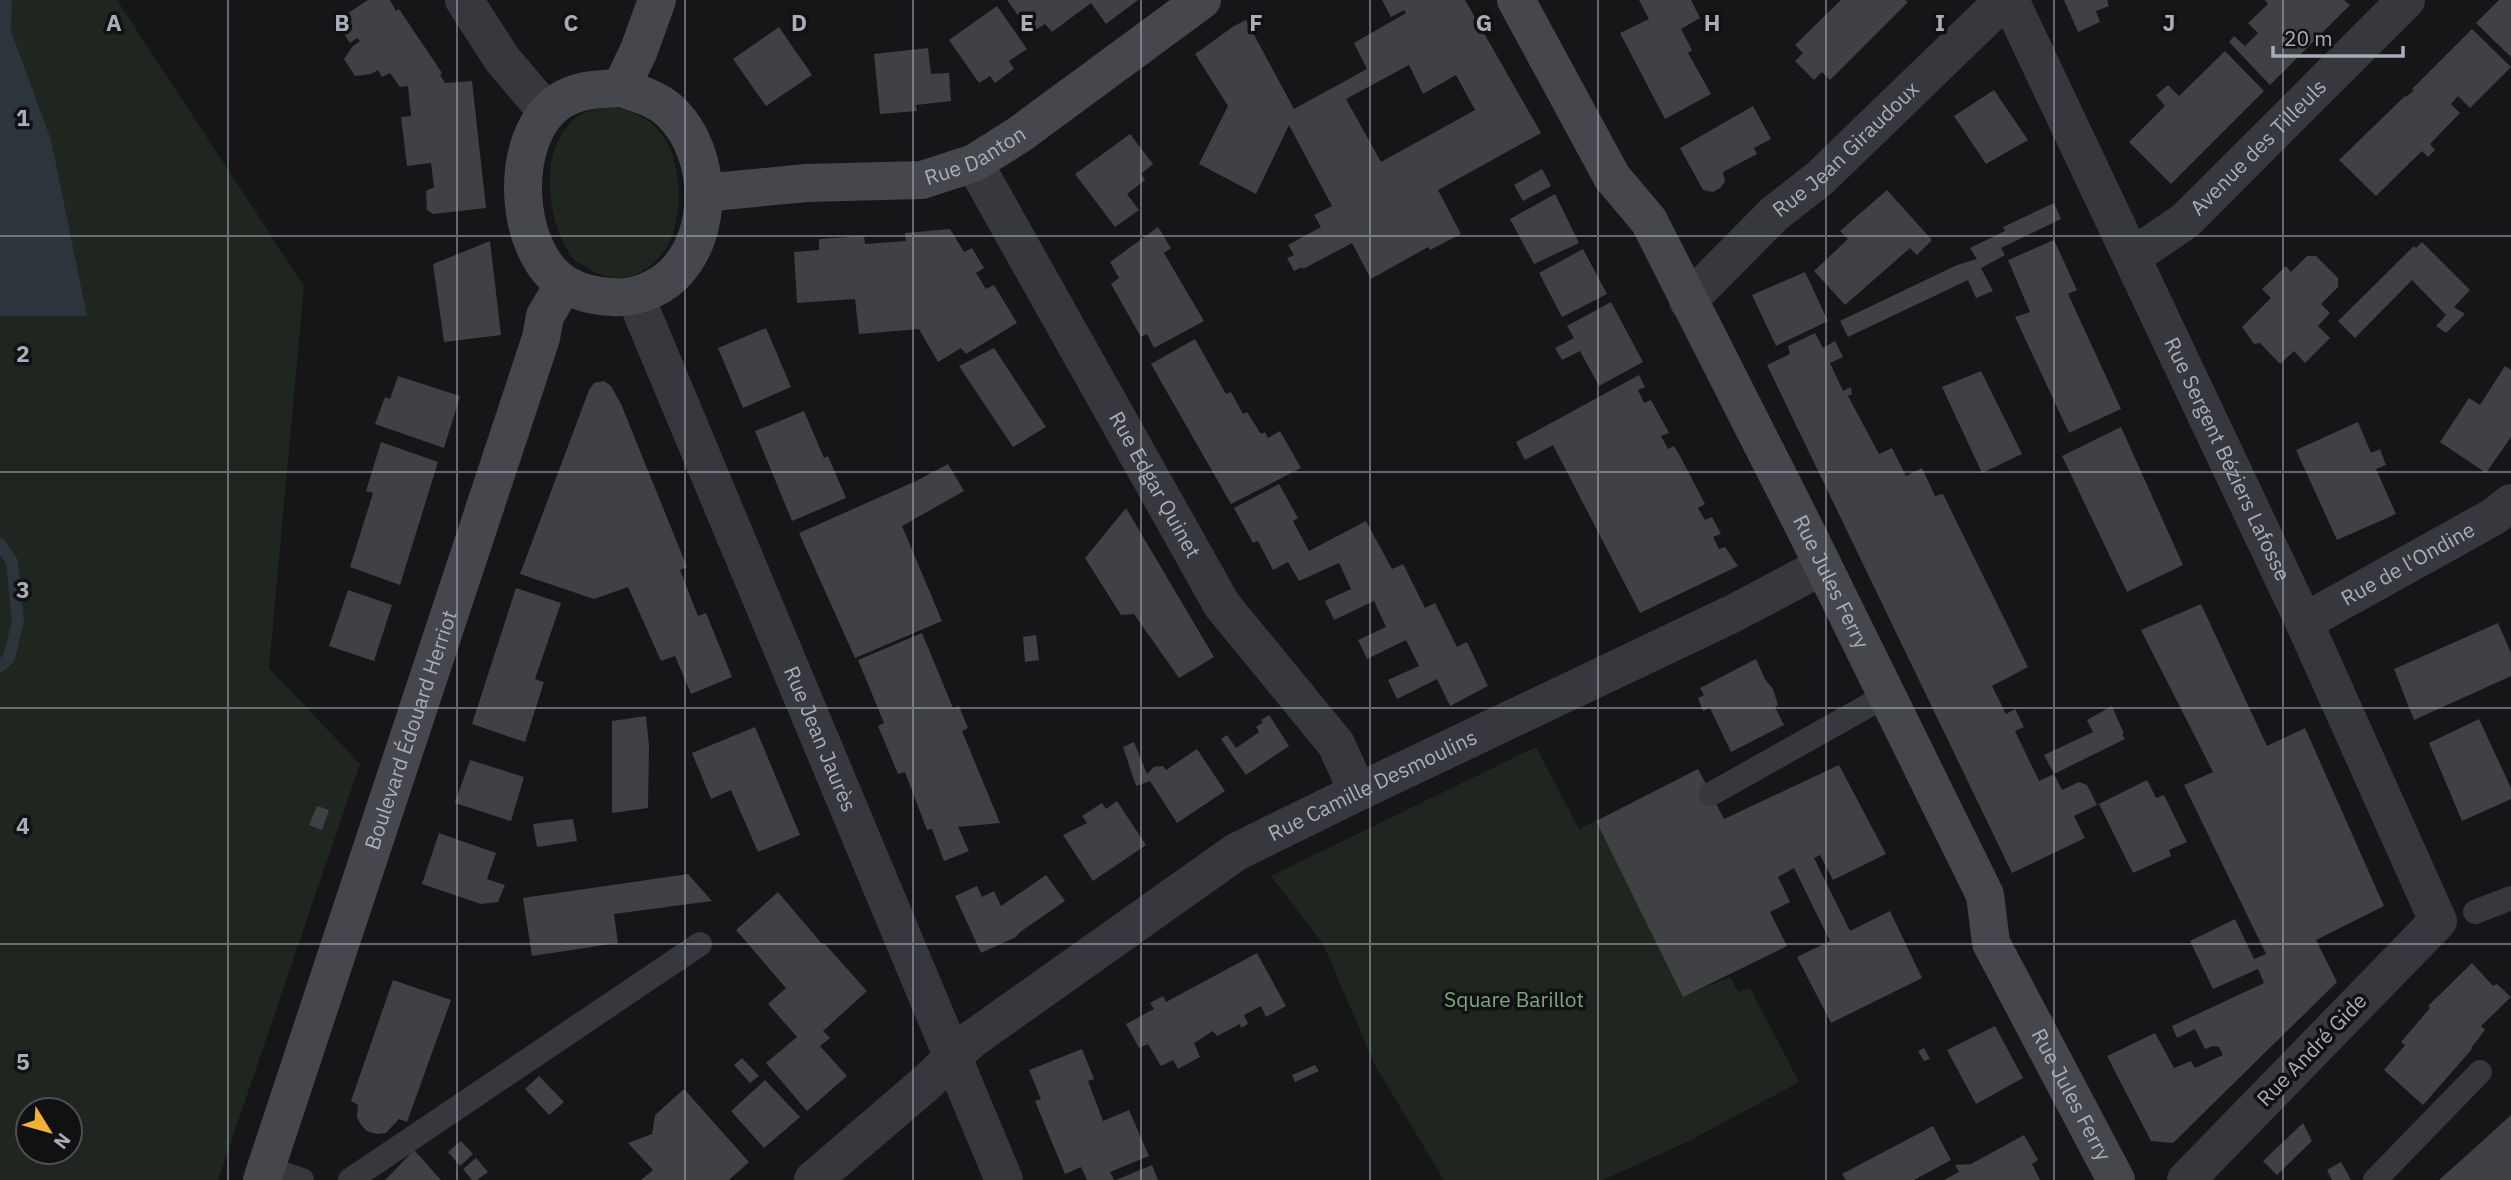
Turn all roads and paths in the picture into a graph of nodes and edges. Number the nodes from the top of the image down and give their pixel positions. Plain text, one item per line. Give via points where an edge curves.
1 (464, 0) edge
2 (657, 0) edge
3 (1202, 0) edge
4 (1516, 0) edge
5 (2004, 0) edge
6 (2010, 0) edge
7 (2406, 0) edge
8 (621, 88) junction
9 (547, 112) junction
10 (974, 163) junction
11 (704, 193) junction
12 (2132, 257) junction
13 (564, 284) junction
14 (635, 296) junction
15 (1688, 301) junction
16 (2511, 503) edge
17 (1823, 566) junction
18 (2304, 622) junction
19 (1886, 695) junction
20 (1358, 792) junction
21 (1711, 794) dead end
22 (2511, 898) edge
23 (2475, 912) dead end
24 (2438, 920) joint
25 (700, 944) dead end
26 (953, 1058) junction
27 (2480, 1072) dead end
28 (264, 1174) edge
29 (302, 1180) edge
30 (350, 1180) edge
31 (813, 1180) edge
32 (1004, 1180) edge
33 (2116, 1180) edge
34 (2186, 1180) edge
35 (2375, 1180) edge

1 - 9 street via 502,59
2 - 8 street
3 - 10 street, Rue Danton
4 - 15 street, Rue Jules Ferry via 1612,177 1649,221
5 - 15 street, Rue Jean Giraudoux via 1820,178 1774,214
6 - 12 street, Rue Sergent Béziers Lafosse
7 - 12 street, Avenue des Tilleuls via 2185,221
8 - 9 street via 587,89
8 - 11 street via 647,96 672,112 690,136 701,165
9 - 13 street via 538,121 526,151 524,202 531,236 545,264
10 - 11 street, Rue Danton via 922,180 806,183
10 - 20 street, Rue Edgar Quinet via 1222,605 1336,744
11 - 14 street via 693,246 674,274
12 - 18 street, Rue Sergent Béziers Lafosse
13 - 14 street via 591,295
13 - 28 street, Boulevard Édouard Herriot via 545,316
14 - 26 street, Rue Jean Jaurès
15 - 17 street, Rue Jules Ferry
16 - 18 street, Rue de l'Ondine
17 - 19 street, Rue Jules Ferry
17 - 20 street, Rue Camille Desmoulins
18 - 24 street, Rue Sergent Béziers Lafosse
19 - 21 lane
19 - 33 street, Rue Jules Ferry via 1985,895 1992,943
20 - 26 street, Rue Camille Desmoulins via 1236,852 982,1032
22 - 23 lane
24 - 34 street, Rue André Gide
25 - 30 lane
26 - 31 street, Rue Camille Desmoulins
26 - 32 street, Rue Jean Jaurès
27 - 35 lane
28 - 29 lane

